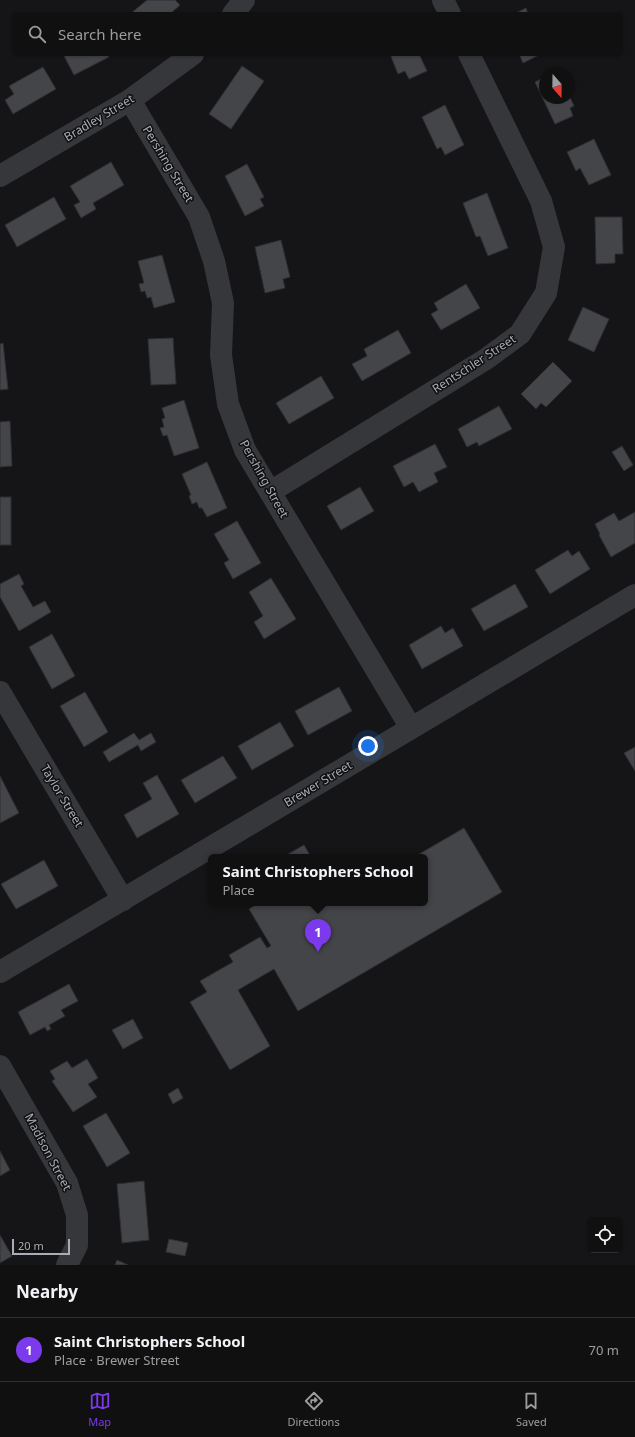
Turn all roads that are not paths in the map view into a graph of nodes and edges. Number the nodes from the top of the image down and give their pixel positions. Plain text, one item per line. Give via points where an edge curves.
1 (244, 0) edge
2 (443, 0) edge
3 (235, 12) edge
4 (449, 12) edge
5 (190, 56) edge
6 (470, 56) edge
7 (130, 100) junction
8 (0, 176) edge
9 (270, 492) junction
10 (635, 595) edge
11 (0, 692) edge
12 (411, 728) junction
13 (123, 900) junction
14 (0, 972) edge
15 (0, 1066) edge
16 (67, 1265) edge

1 - 3 street
2 - 4 street
5 - 7 street, Bradley Street
6 - 9 street, Rentschler Street via 541,201 554,247 546,293 520,334 486,359
7 - 8 street, Bradley Street
7 - 9 street, Pershing Street via 199,217 214,261 222,303 221,355 228,404 246,450
9 - 12 street, Pershing Street
10 - 12 street, Brewer Street
11 - 13 street, Taylor Street
12 - 13 street, Brewer Street
13 - 14 street, Brewer Street
15 - 16 street, Madison Street via 67,1183 77,1215 77,1245

